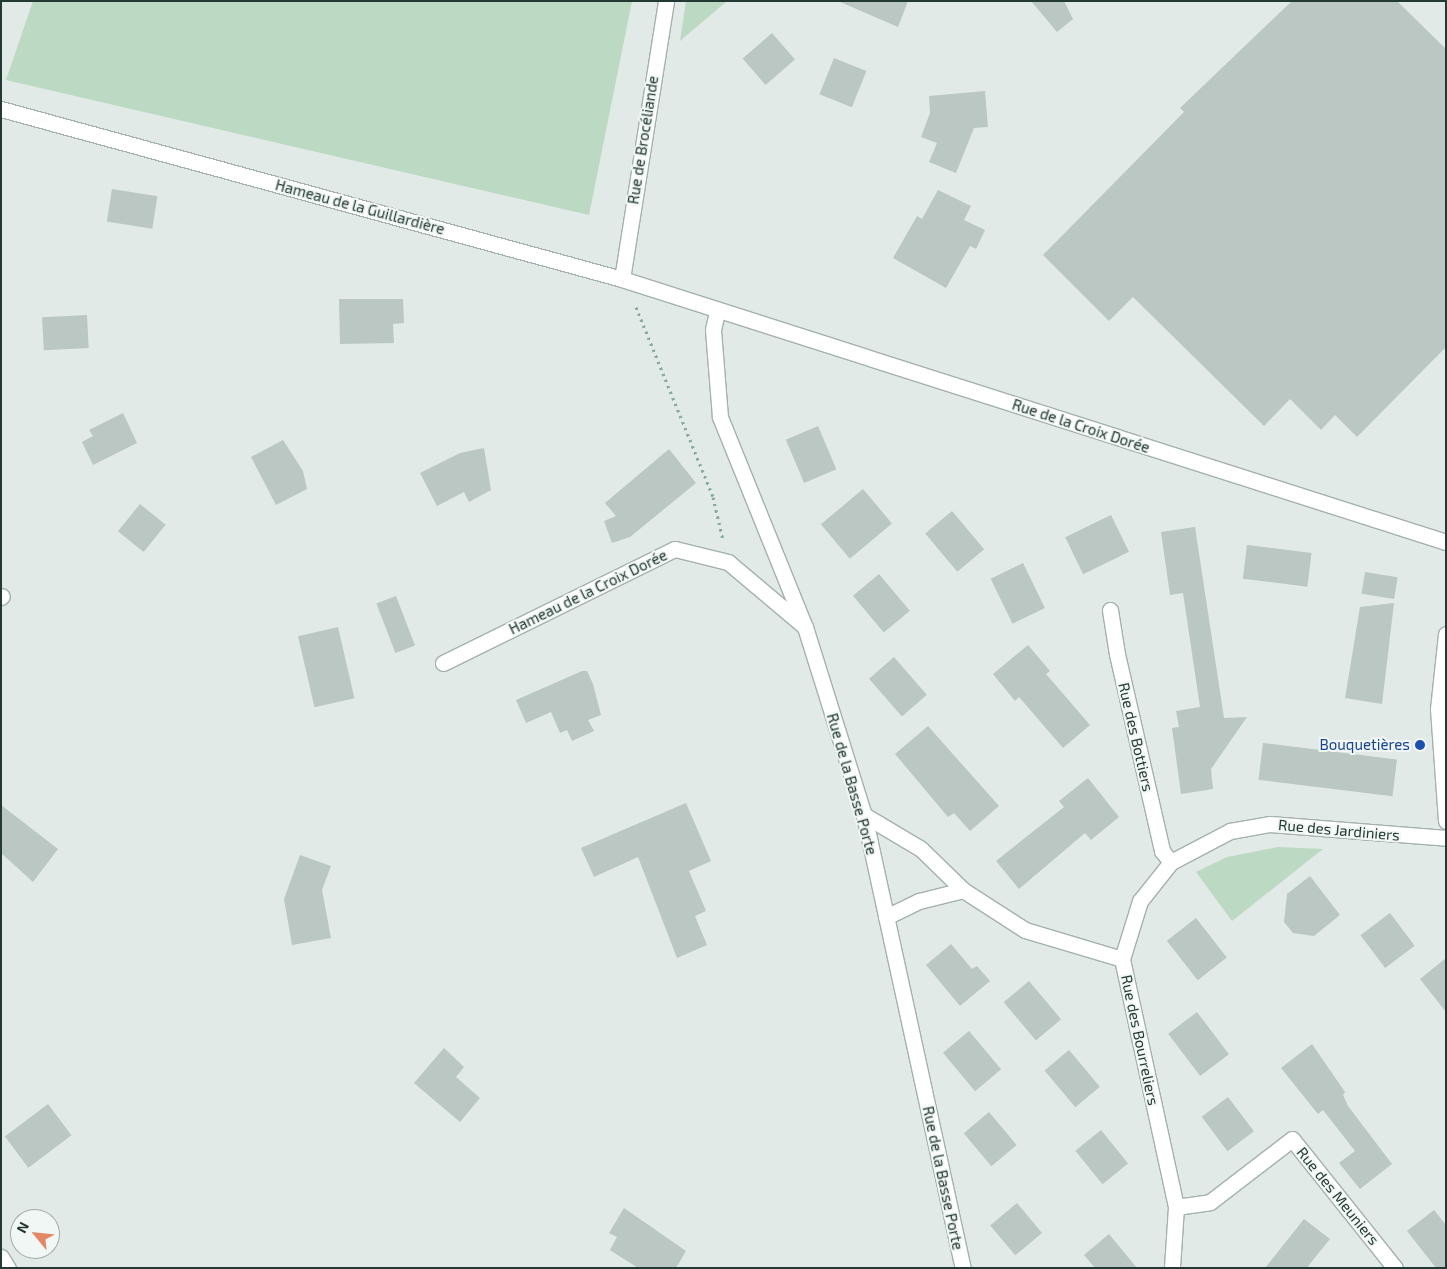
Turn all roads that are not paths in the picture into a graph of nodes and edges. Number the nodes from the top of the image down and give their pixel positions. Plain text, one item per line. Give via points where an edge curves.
1 (666, 1) edge
2 (1, 110) edge
3 (629, 281) junction
4 (717, 312) junction
5 (1446, 542) edge
6 (1110, 610) dead end
7 (805, 627) junction
8 (1446, 634) edge
9 (443, 663) dead end
10 (864, 815) junction
11 (1446, 821) edge
12 (1446, 838) edge
13 (1171, 862) junction
14 (963, 890) junction
15 (886, 917) junction
16 (1122, 959) junction
17 (1176, 1207) junction
18 (1, 1257) edge
19 (1173, 1265) edge
20 (8, 1268) edge
21 (963, 1268) edge
22 (1395, 1268) edge

1 - 3 street, Rue de Brocéliande
2 - 3 street, Hameau de la Guillardière
3 - 4 street, Hameau de la Guillardière
4 - 5 street, Rue de la Croix Dorée
4 - 7 street, Rue de la Basse Porte via 713,330 720,417
6 - 13 street, Rue des Bottiers via 1162,851
7 - 9 street, Hameau de la Croix Dorée via 728,562 675,549
7 - 10 street, Rue de la Basse Porte
8 - 11 street via 1438,709
10 - 14 street, Rue des Bourreliers via 921,849
10 - 15 street, Rue de la Basse Porte
12 - 13 street, Rue des Jardiniers via 1270,824 1230,831
13 - 16 street, Rue des Jardiniers via 1140,900
14 - 15 street via 919,901
14 - 16 street, Rue des Bourreliers via 1025,930
15 - 21 street, Rue de la Basse Porte
16 - 17 street, Rue des Bourreliers
17 - 19 street, Rue des Bourreliers
17 - 22 street, Rue des Meuniers via 1210,1202 1292,1139
18 - 20 street

